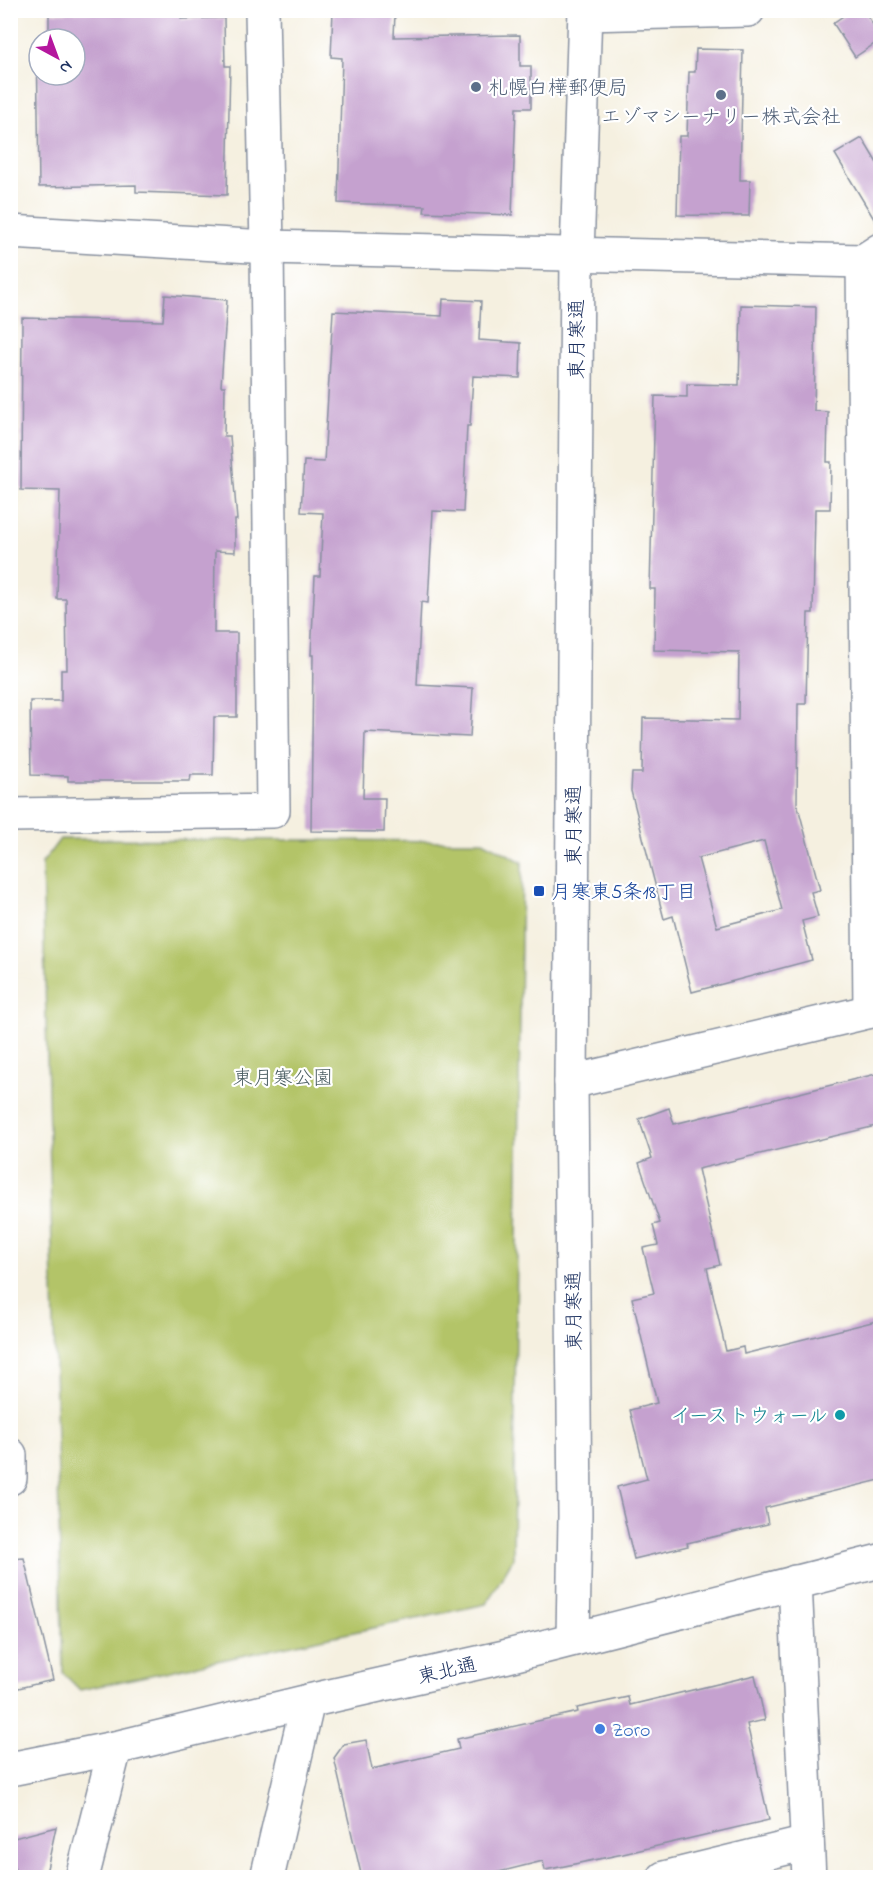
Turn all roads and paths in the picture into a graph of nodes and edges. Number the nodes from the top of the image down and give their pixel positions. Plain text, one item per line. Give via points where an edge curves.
1 (262, 10) edge
2 (748, 10) edge
3 (585, 12) edge
4 (10, 232) edge
5 (267, 248) junction
6 (577, 254) junction
7 (872, 255) edge
8 (10, 815) edge
9 (875, 1010) edge
10 (571, 1082) junction
11 (10, 1455) edge
12 (10, 1478) edge
13 (880, 1561) edge
14 (795, 1582) junction
15 (573, 1639) junction
16 (308, 1701) junction
17 (115, 1748) junction
18 (10, 1769) edge
19 (807, 1844) junction
20 (82, 1878) edge
21 (267, 1878) edge
22 (664, 1878) edge
23 (809, 1878) edge

1 - 5 street
2 - 3 street
3 - 6 street, 東月寒通
4 - 5 street
5 - 6 street
5 - 8 street via 273,811
6 - 7 street
6 - 10 street, 東月寒通
7 - 9 street
9 - 10 street
10 - 15 street, 東月寒通
11 - 12 street
13 - 14 street, 東北通
14 - 15 street, 東北通
14 - 19 street
15 - 16 street, 東北通
16 - 17 street, 東北通
16 - 21 street
17 - 18 street, 東北通
17 - 20 street
19 - 22 street
19 - 23 street

